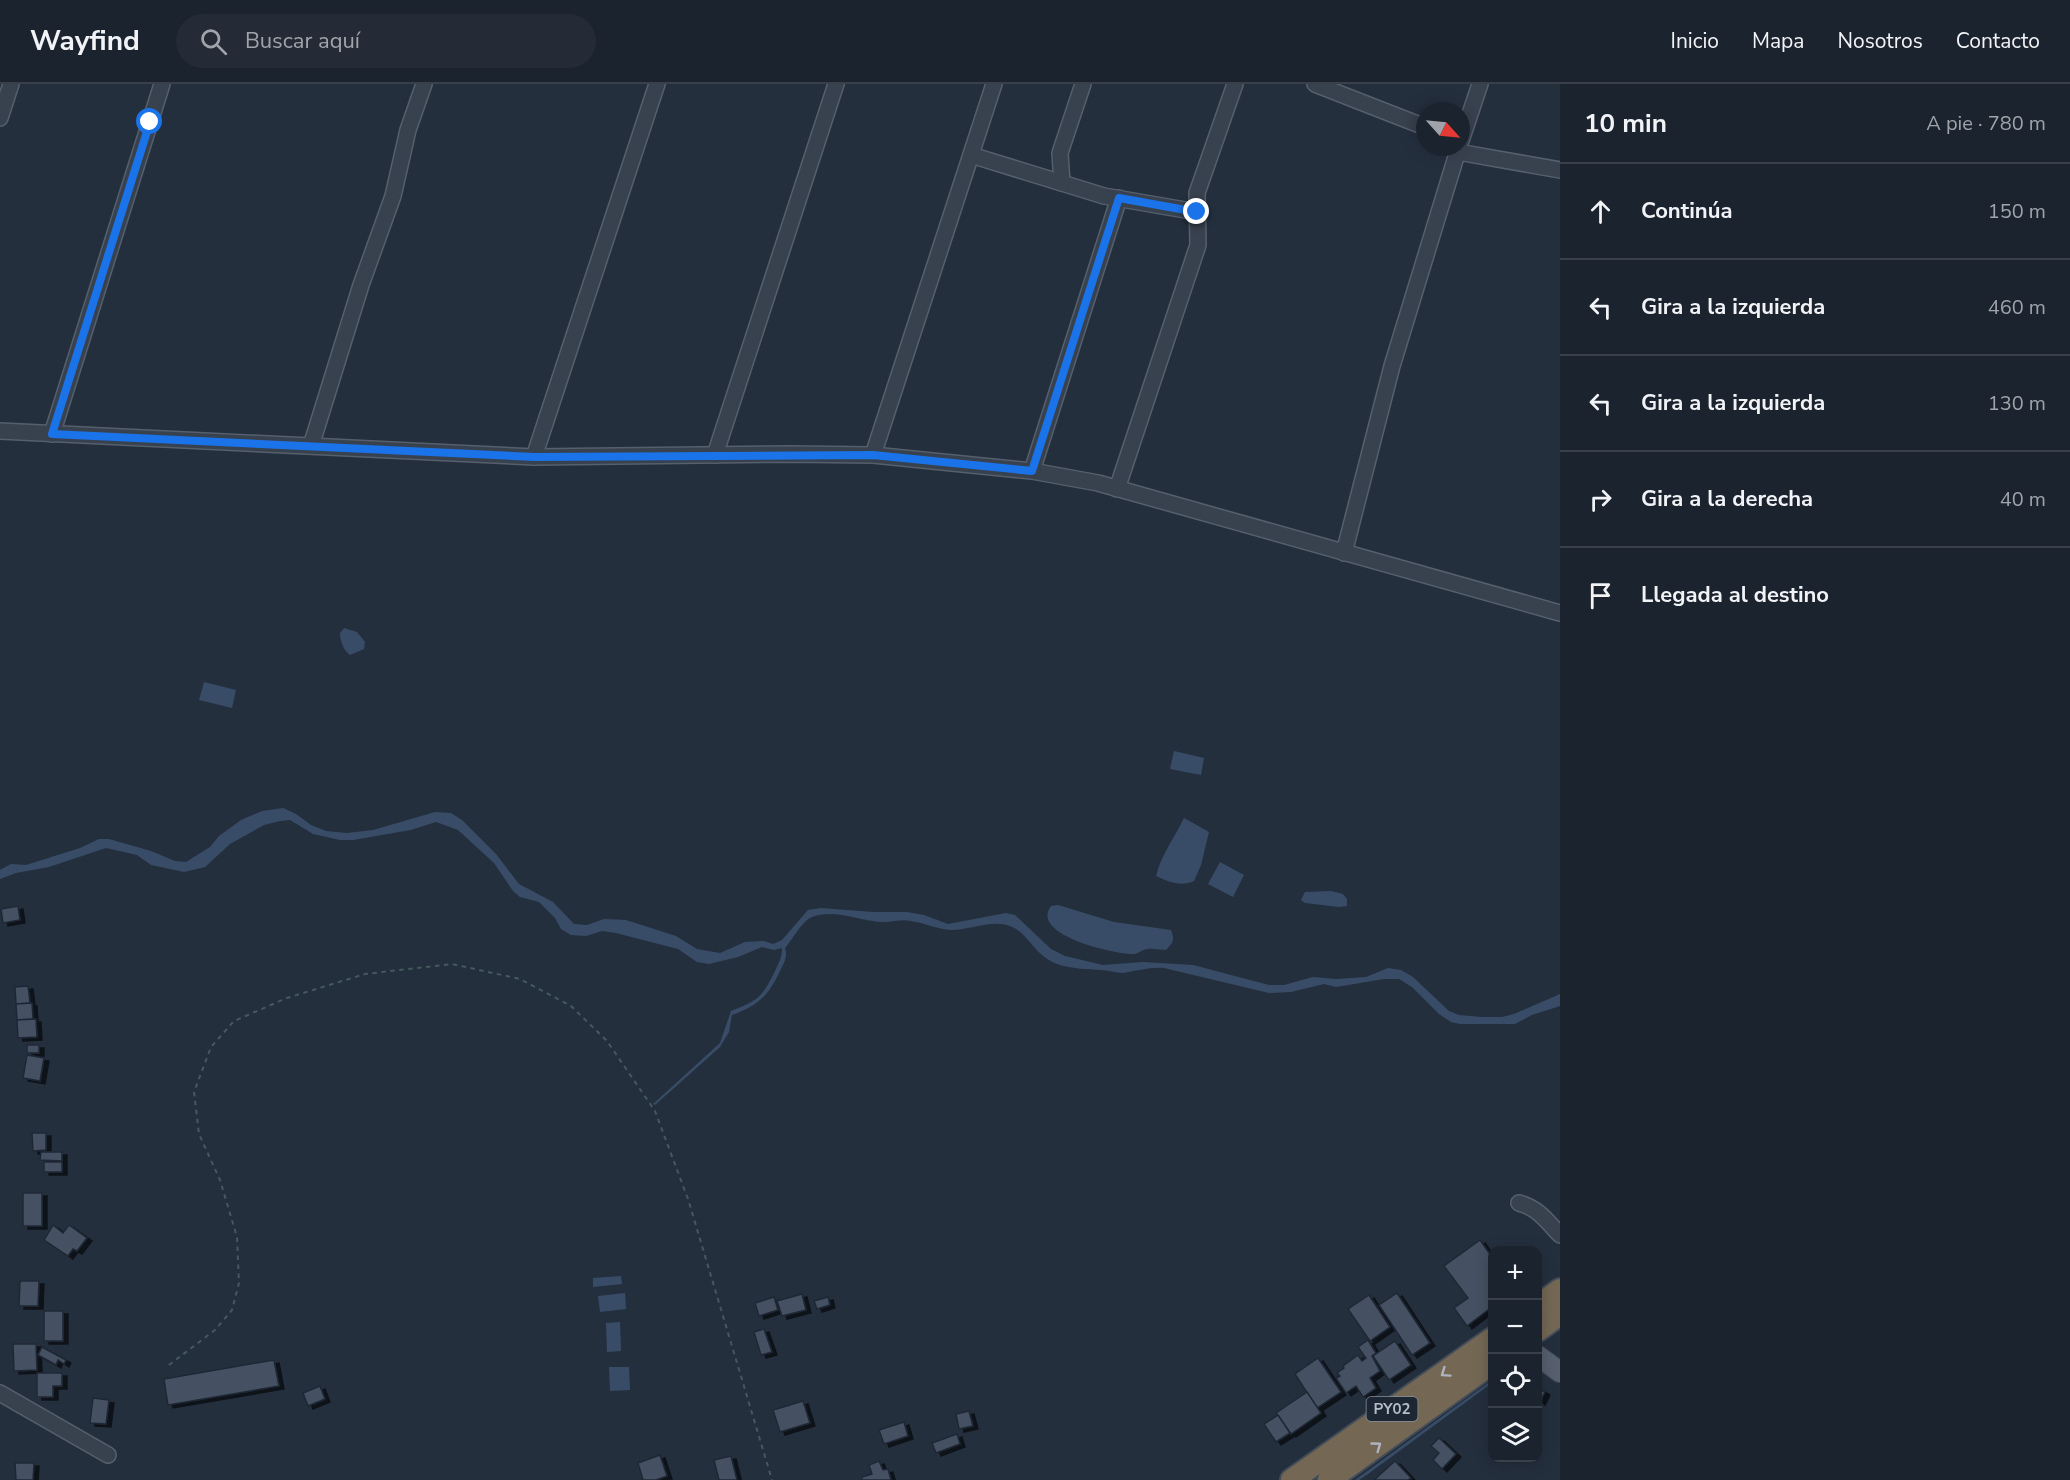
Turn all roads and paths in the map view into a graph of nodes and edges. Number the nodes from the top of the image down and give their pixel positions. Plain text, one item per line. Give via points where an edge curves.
1 (11, 84) edge
2 (162, 84) edge
3 (424, 84) edge
4 (657, 84) edge
5 (837, 84) edge
6 (994, 84) edge
7 (1083, 84) edge
8 (1234, 84) edge
9 (1315, 84) edge
10 (1480, 84) edge
11 (1470, 114) edge
12 (0, 118) edge
13 (1416, 123) edge
14 (1470, 147) edge
15 (971, 155) junction
16 (1456, 156) edge
17 (1560, 170) edge
18 (1062, 183) junction
19 (1119, 198) junction
20 (1197, 212) junction
21 (0, 431) edge
22 (52, 434) junction
23 (311, 446) junction
24 (715, 455) junction
25 (873, 455) junction
26 (534, 457) junction
27 (1032, 471) junction
28 (1117, 489) junction
29 (1344, 553) junction
30 (1560, 614) edge
31 (1519, 1203) dead end
32 (1560, 1235) edge
33 (1560, 1290) edge
34 (1542, 1303) edge
35 (1560, 1314) edge
36 (1542, 1327) edge
37 (1488, 1342) edge
38 (1542, 1359) edge
39 (169, 1365) dead end
40 (1488, 1366) edge
41 (1560, 1372) edge
42 (0, 1393) edge
43 (108, 1455) dead end
44 (772, 1480) edge
45 (1292, 1480) edge
46 (1329, 1480) edge

1 - 12 street
2 - 22 street
3 - 23 street via 408,130 393,196
4 - 26 street
5 - 24 street
6 - 15 street
7 - 18 street via 1060,153
8 - 20 street via 1197,193
9 - 13 street
10 - 11 street
14 - 17 street
15 - 18 street
15 - 25 street
16 - 29 street via 1392,366
18 - 19 street
19 - 20 street
19 - 27 street
20 - 28 street via 1198,246
21 - 22 street
22 - 23 street
23 - 26 street
24 - 25 street
24 - 26 street
25 - 27 street
27 - 28 street
28 - 29 street
29 - 30 street
31 - 32 street via 1540,1212
33 - 34 highway
35 - 36 highway
37 -> 45 highway, PY02
38 - 41 main road
39 - 44 path via 215,1330 232,1310 239,1283 237,1237 199,1134 194,1092 211,1047 234,1021 286,998 366,974 453,964 520,979 571,1006 607,1041 655,1111 688,1199
46 -> 40 highway, PY02
42 - 43 street

